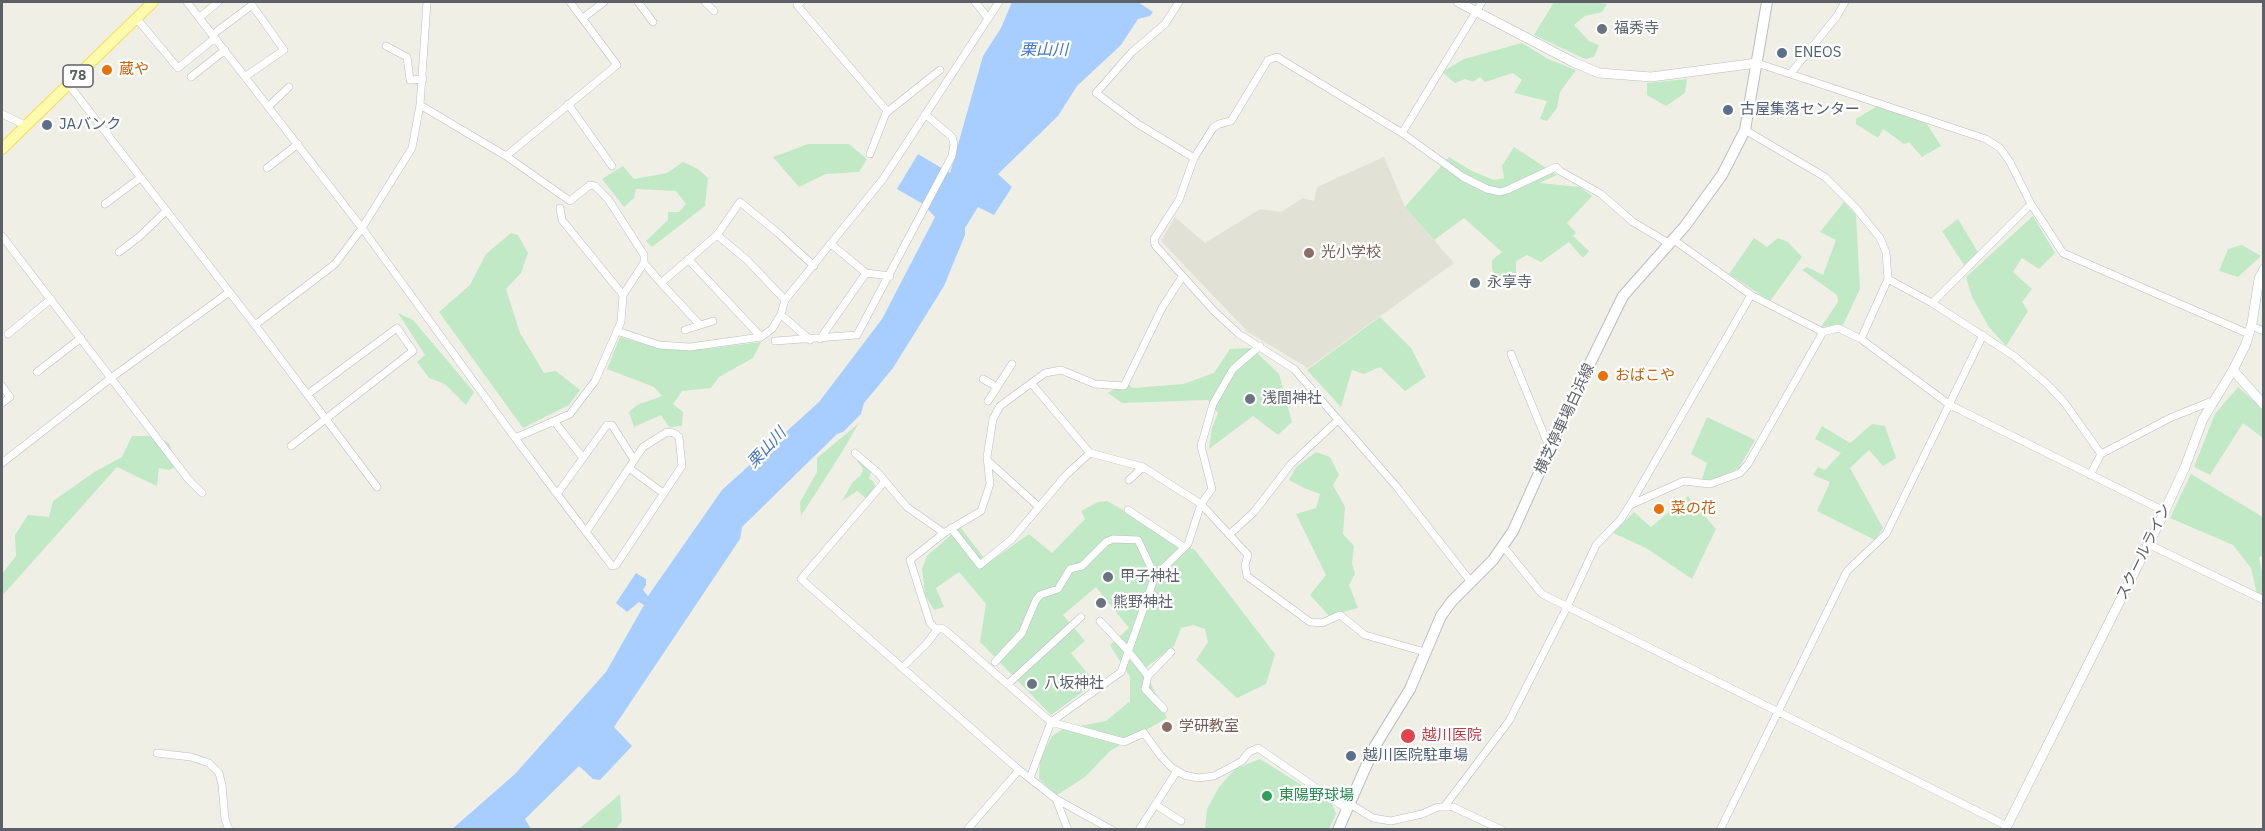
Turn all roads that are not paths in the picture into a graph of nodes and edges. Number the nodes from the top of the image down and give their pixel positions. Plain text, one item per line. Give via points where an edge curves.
1 (153, 2) edge
2 (187, 2) edge
3 (218, 2) edge
4 (427, 2) edge
5 (570, 2) edge
6 (604, 2) edge
7 (638, 2) edge
8 (705, 2) edge
9 (801, 2) edge
10 (975, 2) edge
11 (999, 2) edge
12 (1179, 2) edge
13 (1458, 2) edge
14 (1482, 2) edge
15 (1767, 2) edge
16 (1845, 2) edge
17 (714, 11) dead end
18 (1476, 12) junction
19 (200, 17) junction
20 (583, 18) junction
21 (988, 18) junction
22 (137, 19) junction
23 (653, 22) dead end
24 (214, 36) junction
25 (386, 46) dead end
26 (225, 50) junction
27 (1757, 63) junction
28 (940, 70) dead end
29 (1791, 73) junction
30 (246, 76) junction
31 (191, 77) dead end
32 (423, 79) junction
33 (69, 86) junction
34 (290, 87) dead end
35 (568, 104) junction
36 (420, 105) junction
37 (269, 106) junction
38 (888, 112) junction
39 (2, 114) edge
40 (925, 114) junction
41 (27, 126) junction
42 (1745, 130) junction
43 (1402, 133) junction
44 (298, 144) junction
45 (2, 149) edge
46 (870, 154) dead end
47 (506, 156) junction
48 (1194, 158) junction
49 (612, 166) dead end
50 (267, 168) dead end
51 (140, 178) junction
52 (105, 204) dead end
53 (2031, 204) junction
54 (560, 208) dead end
55 (166, 211) junction
56 (362, 228) junction
57 (717, 235) junction
58 (2, 236) edge
59 (1672, 242) junction
60 (831, 244) junction
61 (119, 252) dead end
62 (688, 259) junction
63 (644, 263) junction
64 (814, 266) junction
65 (2264, 269) edge
66 (866, 273) junction
67 (890, 276) junction
68 (1182, 277) junction
69 (1888, 279) junction
70 (661, 282) junction
71 (228, 293) junction
72 (623, 295) junction
73 (1751, 295) junction
74 (51, 299) junction
75 (785, 300) junction
76 (1932, 303) junction
77 (785, 318) dead end
78 (713, 321) dead end
79 (255, 325) junction
80 (700, 325) junction
81 (685, 330) dead end
82 (2250, 330) junction
83 (617, 331) junction
84 (1823, 332) junction
85 (2264, 332) edge
86 (8, 334) dead end
87 (1983, 335) junction
88 (761, 337) junction
89 (81, 338) junction
90 (820, 339) junction
91 (1861, 339) junction
92 (810, 340) junction
93 (775, 341) dead end
94 (1260, 346) junction
95 (1511, 354) dead end
96 (1012, 364) dead end
97 (2233, 370) junction
98 (37, 372) dead end
99 (111, 378) junction
100 (983, 379) dead end
101 (1032, 384) junction
102 (2, 386) edge
103 (997, 387) junction
104 (308, 394) junction
105 (988, 400) dead end
106 (2212, 401) junction
107 (2, 403) edge
108 (1950, 405) junction
109 (2264, 405) edge
110 (326, 418) junction
111 (1338, 420) junction
112 (554, 421) junction
113 (515, 438) junction
114 (291, 446) dead end
115 (1550, 449) junction
116 (855, 453) dead end
117 (1090, 453) junction
118 (2101, 454) junction
119 (583, 458) junction
120 (634, 459) junction
121 (988, 461) junction
122 (2, 463) edge
123 (1143, 467) junction
124 (629, 468) junction
125 (2090, 475) junction
126 (1129, 480) dead end
127 (885, 481) junction
128 (377, 487) dead end
129 (202, 493) dead end
130 (663, 493) junction
131 (557, 494) junction
132 (1201, 504) junction
133 (1630, 505) junction
134 (1039, 507) junction
135 (1128, 510) dead end
136 (2164, 511) junction
137 (951, 528) junction
138 (586, 532) junction
139 (944, 533) junction
140 (1230, 534) junction
141 (2148, 544) junction
142 (1184, 546) junction
143 (1503, 546) junction
144 (1155, 576) junction
145 (1471, 582) junction
146 (2264, 600) edge
147 (1567, 607) junction
148 (1081, 617) dead end
149 (1100, 621) dead end
150 (937, 630) junction
151 (1129, 652) junction
152 (1172, 652) dead end
153 (1425, 652) junction
154 (995, 662) dead end
155 (902, 668) junction
156 (1148, 676) junction
157 (1008, 684) junction
158 (1164, 709) dead end
159 (1778, 710) junction
160 (1052, 722) junction
161 (157, 753) dead end
162 (1019, 770) junction
163 (1177, 771) junction
164 (1030, 778) junction
165 (1056, 799) junction
166 (1156, 805) junction
167 (1348, 807) junction
168 (1444, 807) junction
169 (1182, 821) dead end
170 (2006, 828) edge
171 (229, 830) edge
172 (967, 830) edge
173 (1068, 830) edge
174 (1112, 830) edge
175 (1139, 830) edge
176 (1338, 830) edge
177 (1502, 830) edge
178 (1720, 830) edge

1 - 22 main road, 78
2 - 19 street
3 - 19 street
4 - 32 street
5 - 20 street
6 - 20 street
7 - 23 street
8 - 17 street
9 - 38 street via 797,5
10 - 21 street
11 - 21 street
12 - 48 street via 1165,24 1132,52 1096,93
13 - 18 street
14 - 18 street
15 - 27 main road, 横芝停車場白浜線
16 - 29 street
18 - 27 street via 1599,73 1651,77
18 - 43 street
19 - 24 street
20 - 35 street via 617,65
21 - 40 street
22 - 24 street via 178,68
22 - 33 main road, 78
24 - 26 street
24 - 30 street via 252,5 284,50
25 - 32 street via 407,57 410,80
26 - 30 street
26 - 31 street
27 - 29 street
27 - 42 main road, 横芝停車場白浜線
28 - 38 street
29 - 53 street via 1986,139 2000,148 2010,162
30 - 37 street
32 - 36 street
33 - 41 main road, 78
33 - 51 street
34 - 37 street
35 - 47 street
35 - 49 street
36 - 47 street
36 - 56 street via 412,148
37 - 44 street
38 - 46 street
39 - 41 street
40 - 60 street via 883,179
40 - 67 street via 952,137 952,156
41 - 45 main road, 78
42 - 59 main road, 横芝停車場白浜線 via 1722,175
42 - 69 street via 1825,177 1855,207 1880,238 1886,252
43 - 48 street via 1277,57 1269,60 1231,121 1214,128
43 - 59 street via 1463,177 1500,192 1556,167 1601,194 1633,222
44 - 50 street
44 - 56 street
47 - 63 street via 570,201 590,185 595,186 638,243
48 - 68 street via 1179,200 1154,239
51 - 52 street
51 - 55 street
53 - 76 street
53 - 82 street via 2063,253
54 - 72 street via 562,220
55 - 61 street
55 - 71 street
56 - 79 street via 335,264
56 - 113 street
57 - 62 street
57 - 64 street via 740,202
57 - 75 street
58 - 74 street
59 - 73 street
59 - 115 main road, 横芝停車場白浜線 via 1623,296
60 - 64 street
60 - 66 street
62 - 70 street
62 - 88 street
63 - 70 street
63 - 72 street
64 - 75 street
65 - 82 street, スクールライン
66 - 67 street
66 - 90 street
67 - 90 street via 857,334
68 - 94 street via 1239,334
68 - 101 street via 1162,308 1124,386 1095,384 1061,370 1045,373
69 - 76 street
69 - 91 street
70 - 80 street
71 - 79 street
71 - 99 street
72 - 83 street
73 - 84 street
73 - 133 street
74 - 86 street
74 - 89 street
75 - 88 street via 772,329
76 - 87 street
77 - 92 street
78 - 80 street
79 - 104 street
80 - 81 street
82 - 85 street
82 - 97 street, スクールライン
83 - 88 street via 659,345 690,347
83 - 112 street via 595,381 570,414
84 - 91 street via 1838,328
84 - 133 street via 1740,473 1710,484 1684,481
87 - 108 street
87 - 118 street via 2047,384
89 - 98 street
89 - 99 street
90 - 92 street
91 - 108 street
92 - 93 street
94 - 111 street via 1294,369
94 - 132 street via 1233,369 1213,404 1201,446 1212,489
95 - 115 street
96 - 103 street
97 - 106 street, スクールライン
97 - 109 street
99 - 122 street
99 - 129 street
100 - 103 street
101 - 117 street
101 - 121 street via 1000,406 993,419
102 - 107 street via 10,397
103 - 105 street
104 - 110 street
104 - 110 street via 397,328 413,351
106 - 118 street
106 - 136 street, スクールライン
108 - 125 street
108 - 159 street via 1886,534 1847,571
110 - 114 street
110 - 128 street
111 - 140 street via 1291,464 1270,494
111 - 145 street
112 - 113 street
112 - 119 street
113 - 131 street
115 - 143 main road, 横芝停車場白浜線
116 - 127 street
117 - 123 street
117 - 134 street
118 - 125 street
119 - 120 street via 607,424 612,425
119 - 131 street
120 - 124 street
120 - 130 street via 643,447 667,432 679,437 682,466
121 - 134 street
121 - 137 street via 990,484 981,511
123 - 126 street
123 - 132 street
124 - 130 street
124 - 138 street
125 - 136 street
127 - 139 street via 907,507
127 - 155 street via 801,579
130 - 138 street via 616,565 612,566
131 - 138 street
132 - 140 street
132 - 142 street via 1194,530
133 - 147 street via 1596,545
134 - 137 street via 1005,547 980,564
135 - 142 street
136 - 141 street, スクールライン
137 - 139 street
139 - 150 street via 910,560 930,623
140 - 153 street via 1248,555 1247,576 1310,622 1322,623 1340,615 1365,635
141 - 146 street
141 - 170 street, スクールライン
142 - 144 street
143 - 145 main road, 横芝停車場白浜線
143 - 147 street via 1542,594
144 - 151 street
144 - 154 street via 1138,540 1106,542 1082,566 1071,569 1058,589 1040,595 1022,633
145 - 153 main road, 横芝停車場白浜線 via 1441,616
147 - 159 street
147 - 168 street via 1509,721
148 - 157 street
149 - 151 street
150 - 155 street
150 - 157 street via 945,630
151 - 156 street
151 - 160 street via 1121,672
152 - 156 street
153 - 167 main road, 横芝停車場白浜線 via 1410,689 1376,746
155 - 162 street
156 - 158 street via 1145,689
157 - 160 street
159 - 170 street
159 - 178 street
160 - 163 street via 1124,742 1144,733
160 - 164 street
161 - 171 street via 191,757 209,763 219,773
162 - 164 street
162 - 172 street
163 - 166 street
163 - 167 street via 1198,778 1214,776 1258,748
164 - 165 street
165 - 173 street
165 - 174 street
166 - 169 street
166 - 175 street
167 - 168 street via 1391,821
167 - 176 main road, 横芝停車場白浜線
168 - 177 street via 1469,813

